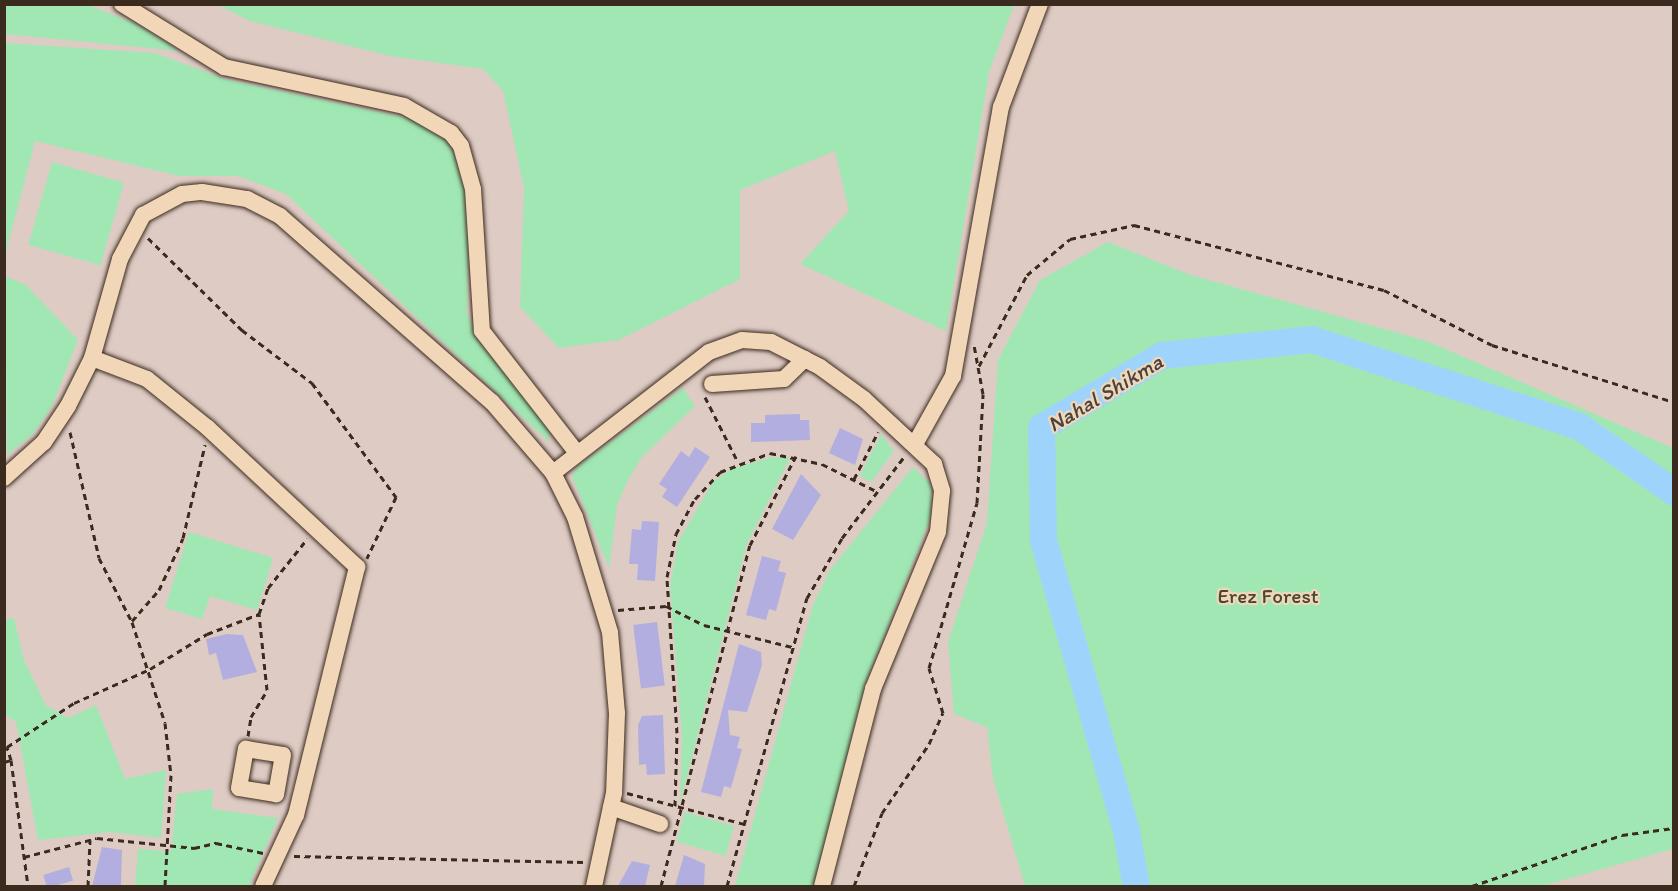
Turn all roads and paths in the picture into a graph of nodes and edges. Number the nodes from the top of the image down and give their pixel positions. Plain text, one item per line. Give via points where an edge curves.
1 (122, 4) edge
2 (1040, 4) edge
3 (136, 226) junction
4 (972, 336) dead end
5 (92, 358) junction
6 (806, 359) junction
7 (979, 366) junction
8 (708, 389) joint
9 (1674, 402) edge
10 (68, 406) junction
11 (885, 418) junction
12 (208, 428) junction
13 (915, 444) junction
14 (578, 453) junction
15 (796, 456) junction
16 (738, 462) junction
17 (553, 473) junction
18 (4, 478) edge
19 (854, 479) junction
20 (878, 492) junction
21 (314, 530) junction
22 (357, 578) junction
23 (667, 606) junction
24 (606, 611) junction
25 (259, 614) junction
26 (132, 622) junction
27 (728, 631) junction
28 (792, 647) junction
29 (150, 669) junction
30 (246, 749) junction
31 (10, 760) junction
32 (4, 762) edge
33 (614, 790) junction
34 (276, 794) junction
35 (300, 798) junction
36 (675, 806) junction
37 (611, 807) junction
38 (682, 808) junction
39 (660, 824) dead end
40 (744, 824) junction
41 (1674, 828) edge
42 (90, 840) junction
43 (166, 843) junction
44 (24, 856) junction
45 (278, 856) junction
46 (600, 863) junction
47 (28, 886) edge
48 (88, 886) edge
49 (165, 886) edge
50 (263, 886) edge
51 (594, 886) edge
52 (661, 886) edge
53 (727, 886) edge
54 (822, 886) edge
55 (854, 886) edge
56 (1472, 886) edge

1 - 14 street via 224,67 404,106 451,133 461,146 473,189 482,332
2 - 13 street via 1001,107 953,376
3 - 5 street via 120,260
3 - 17 street via 160,202 182,194 228,194 264,206 492,402
3 - 22 path via 242,330 312,382 396,497
4 - 7 path
5 - 10 street
5 - 12 street via 147,379
6 - 8 street via 784,379
6 - 11 street
6 - 14 street via 771,342 726,343
7 - 9 path via 1028,275 1070,239 1134,225 1384,290 1492,345
7 - 55 path via 976,503 929,668 943,713 929,744 882,813
8 - 16 path
10 - 18 street via 44,442
10 - 26 path via 79,491 99,558
11 - 13 street
11 - 19 path
12 - 21 street
12 - 26 path via 183,538 159,590
13 - 20 path
13 - 54 street via 938,476 938,532 873,690
14 - 17 street
15 - 16 path via 770,453
15 - 19 path
15 - 27 path via 750,544
16 - 23 path via 706,484 676,534
17 - 24 street via 590,553
19 - 20 path
20 - 28 path via 817,577
21 - 22 street via 352,559
21 - 25 path via 268,588
22 - 35 street via 319,707
23 - 24 path
23 - 27 path
23 - 36 path via 677,733
24 - 33 street via 617,713
25 - 29 path via 207,634
25 - 30 path via 267,690 251,717
26 - 29 path
27 - 28 path
27 - 38 path
28 - 40 path
29 - 31 path via 74,703 6,747
29 - 43 path via 165,723 171,775
30 - 34 street via 283,755
30 - 34 street via 239,788
31 - 32 path
31 - 44 path
33 - 36 path
33 - 37 street
34 - 35 street
35 - 45 street
36 - 38 path
37 - 39 street
37 - 46 street
38 - 40 path
38 - 52 path
40 - 53 path
41 - 56 path via 1622,836
42 - 43 path
42 - 44 path
42 - 48 path
43 - 45 path via 194,849 216,843
43 - 49 path
44 - 47 path
45 - 46 path
45 - 50 street
46 - 51 street

